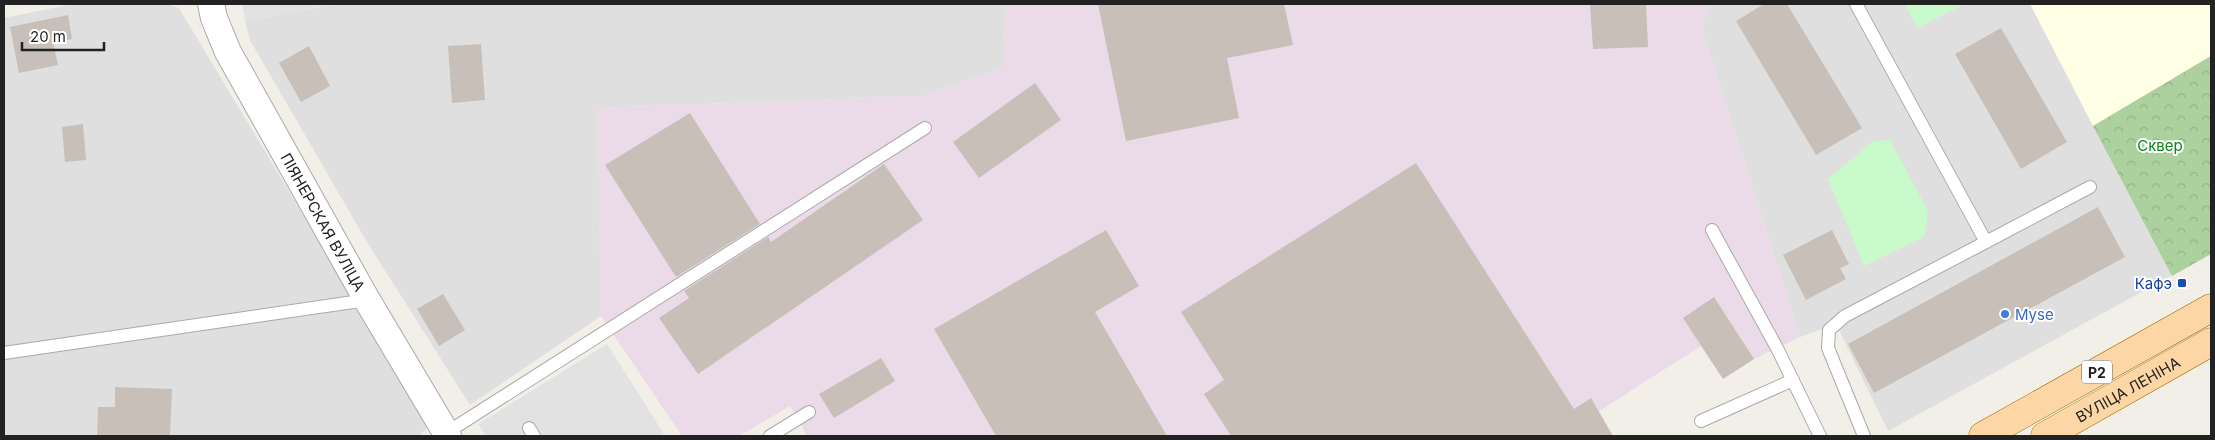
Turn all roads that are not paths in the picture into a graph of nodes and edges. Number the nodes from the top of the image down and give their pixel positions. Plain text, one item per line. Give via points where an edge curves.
1 (211, 4) edge
2 (1856, 4) edge
3 (925, 128) dead end
4 (2090, 187) dead end
5 (1712, 230) dead end
6 (1986, 242) junction
7 (367, 300) junction
8 (2211, 308) edge
9 (2211, 342) edge
10 (4, 352) edge
11 (1793, 380) junction
12 (809, 412) dead end
13 (1701, 420) dead end
14 (447, 435) edge
15 (770, 436) edge
16 (1820, 436) edge
17 (1864, 436) edge
18 (1983, 436) edge
19 (2045, 436) edge

1 - 7 street, ПІЯНЕРСКАЯ ВУЛІЦА via 228,52
2 - 6 lane
3 - 14 lane
4 - 6 lane
5 - 11 lane
6 - 17 lane via 1844,316 1829,330 1828,348
7 - 10 lane
7 - 14 street, ПІЯНЕРСКАЯ ВУЛІЦА
8 - 18 main road, ВУЛІЦА ЛЕНІНА / Р2
9 - 19 main road, ВУЛІЦА ЛЕНІНА / Р2
11 - 13 lane
11 - 16 lane
12 - 15 lane

